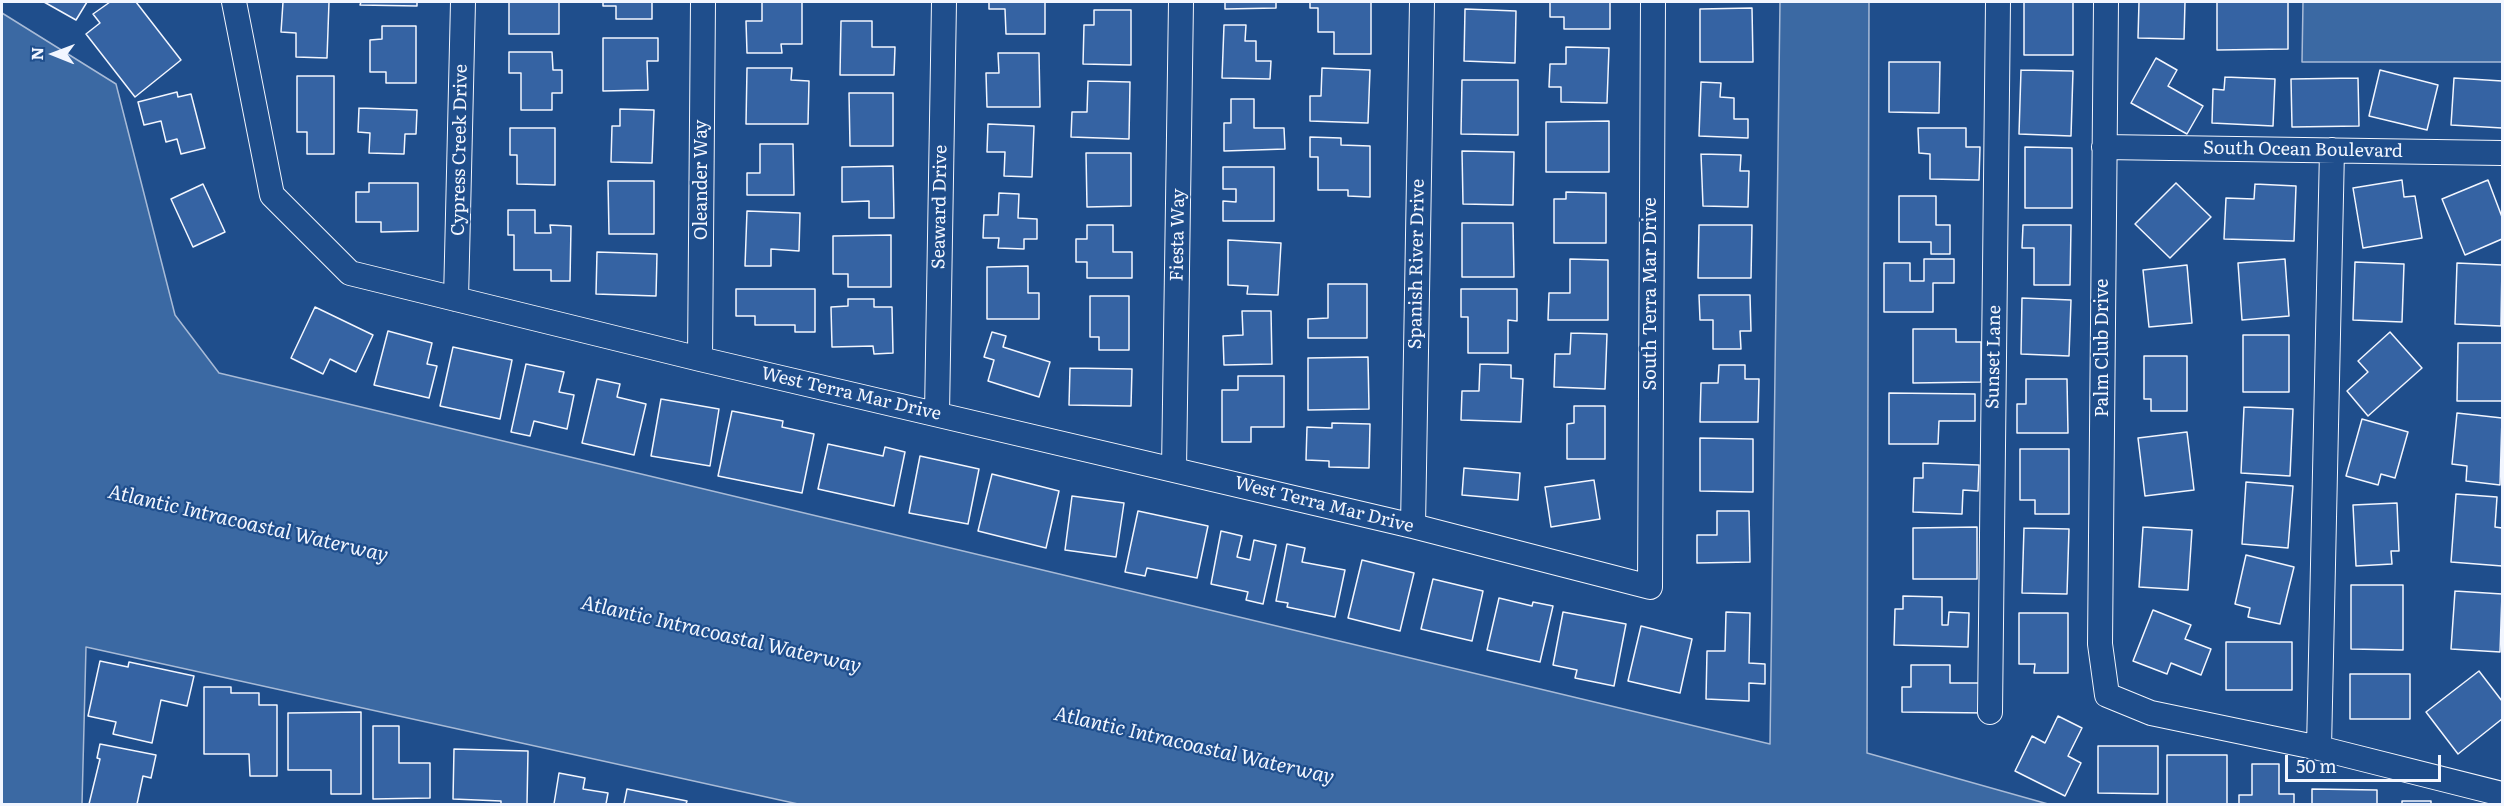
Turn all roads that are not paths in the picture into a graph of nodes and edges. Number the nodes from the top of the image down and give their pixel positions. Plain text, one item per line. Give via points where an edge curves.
1 (234, 2) edge
2 (463, 2) edge
3 (703, 2) edge
4 (944, 2) edge
5 (1181, 2) edge
6 (1422, 2) edge
7 (1653, 2) edge
8 (1998, 2) edge
9 (2106, 2) edge
10 (2104, 147) junction
11 (2332, 150) junction
12 (2502, 153) edge
13 (456, 299) junction
14 (700, 359) junction
15 (937, 413) junction
16 (1174, 469) junction
17 (1413, 526) junction
18 (1650, 587) joint
19 (1990, 712) dead end
20 (2319, 748) junction
21 (2502, 794) edge

1 - 13 street, West Terra Mar Drive via 272,195 350,273
2 - 13 street, Cypress Creek Drive
3 - 14 street, Oleander Way
4 - 15 street, Seaward Drive
5 - 16 street, Fiesta Way
6 - 17 street, Spanish River Drive
7 - 18 street, South Terra Mar Drive
8 - 19 street, Sunset Lane
9 - 10 street, Palm Club Drive
10 - 11 street, South Ocean Boulevard
10 - 20 street, Palm Club Drive via 2100,644 2107,695 2151,713
11 - 12 street, South Ocean Boulevard
11 - 20 street
13 - 14 street, West Terra Mar Drive
14 - 15 street, West Terra Mar Drive
15 - 16 street, West Terra Mar Drive
16 - 17 street, West Terra Mar Drive
17 - 18 street, West Terra Mar Drive
20 - 21 street

